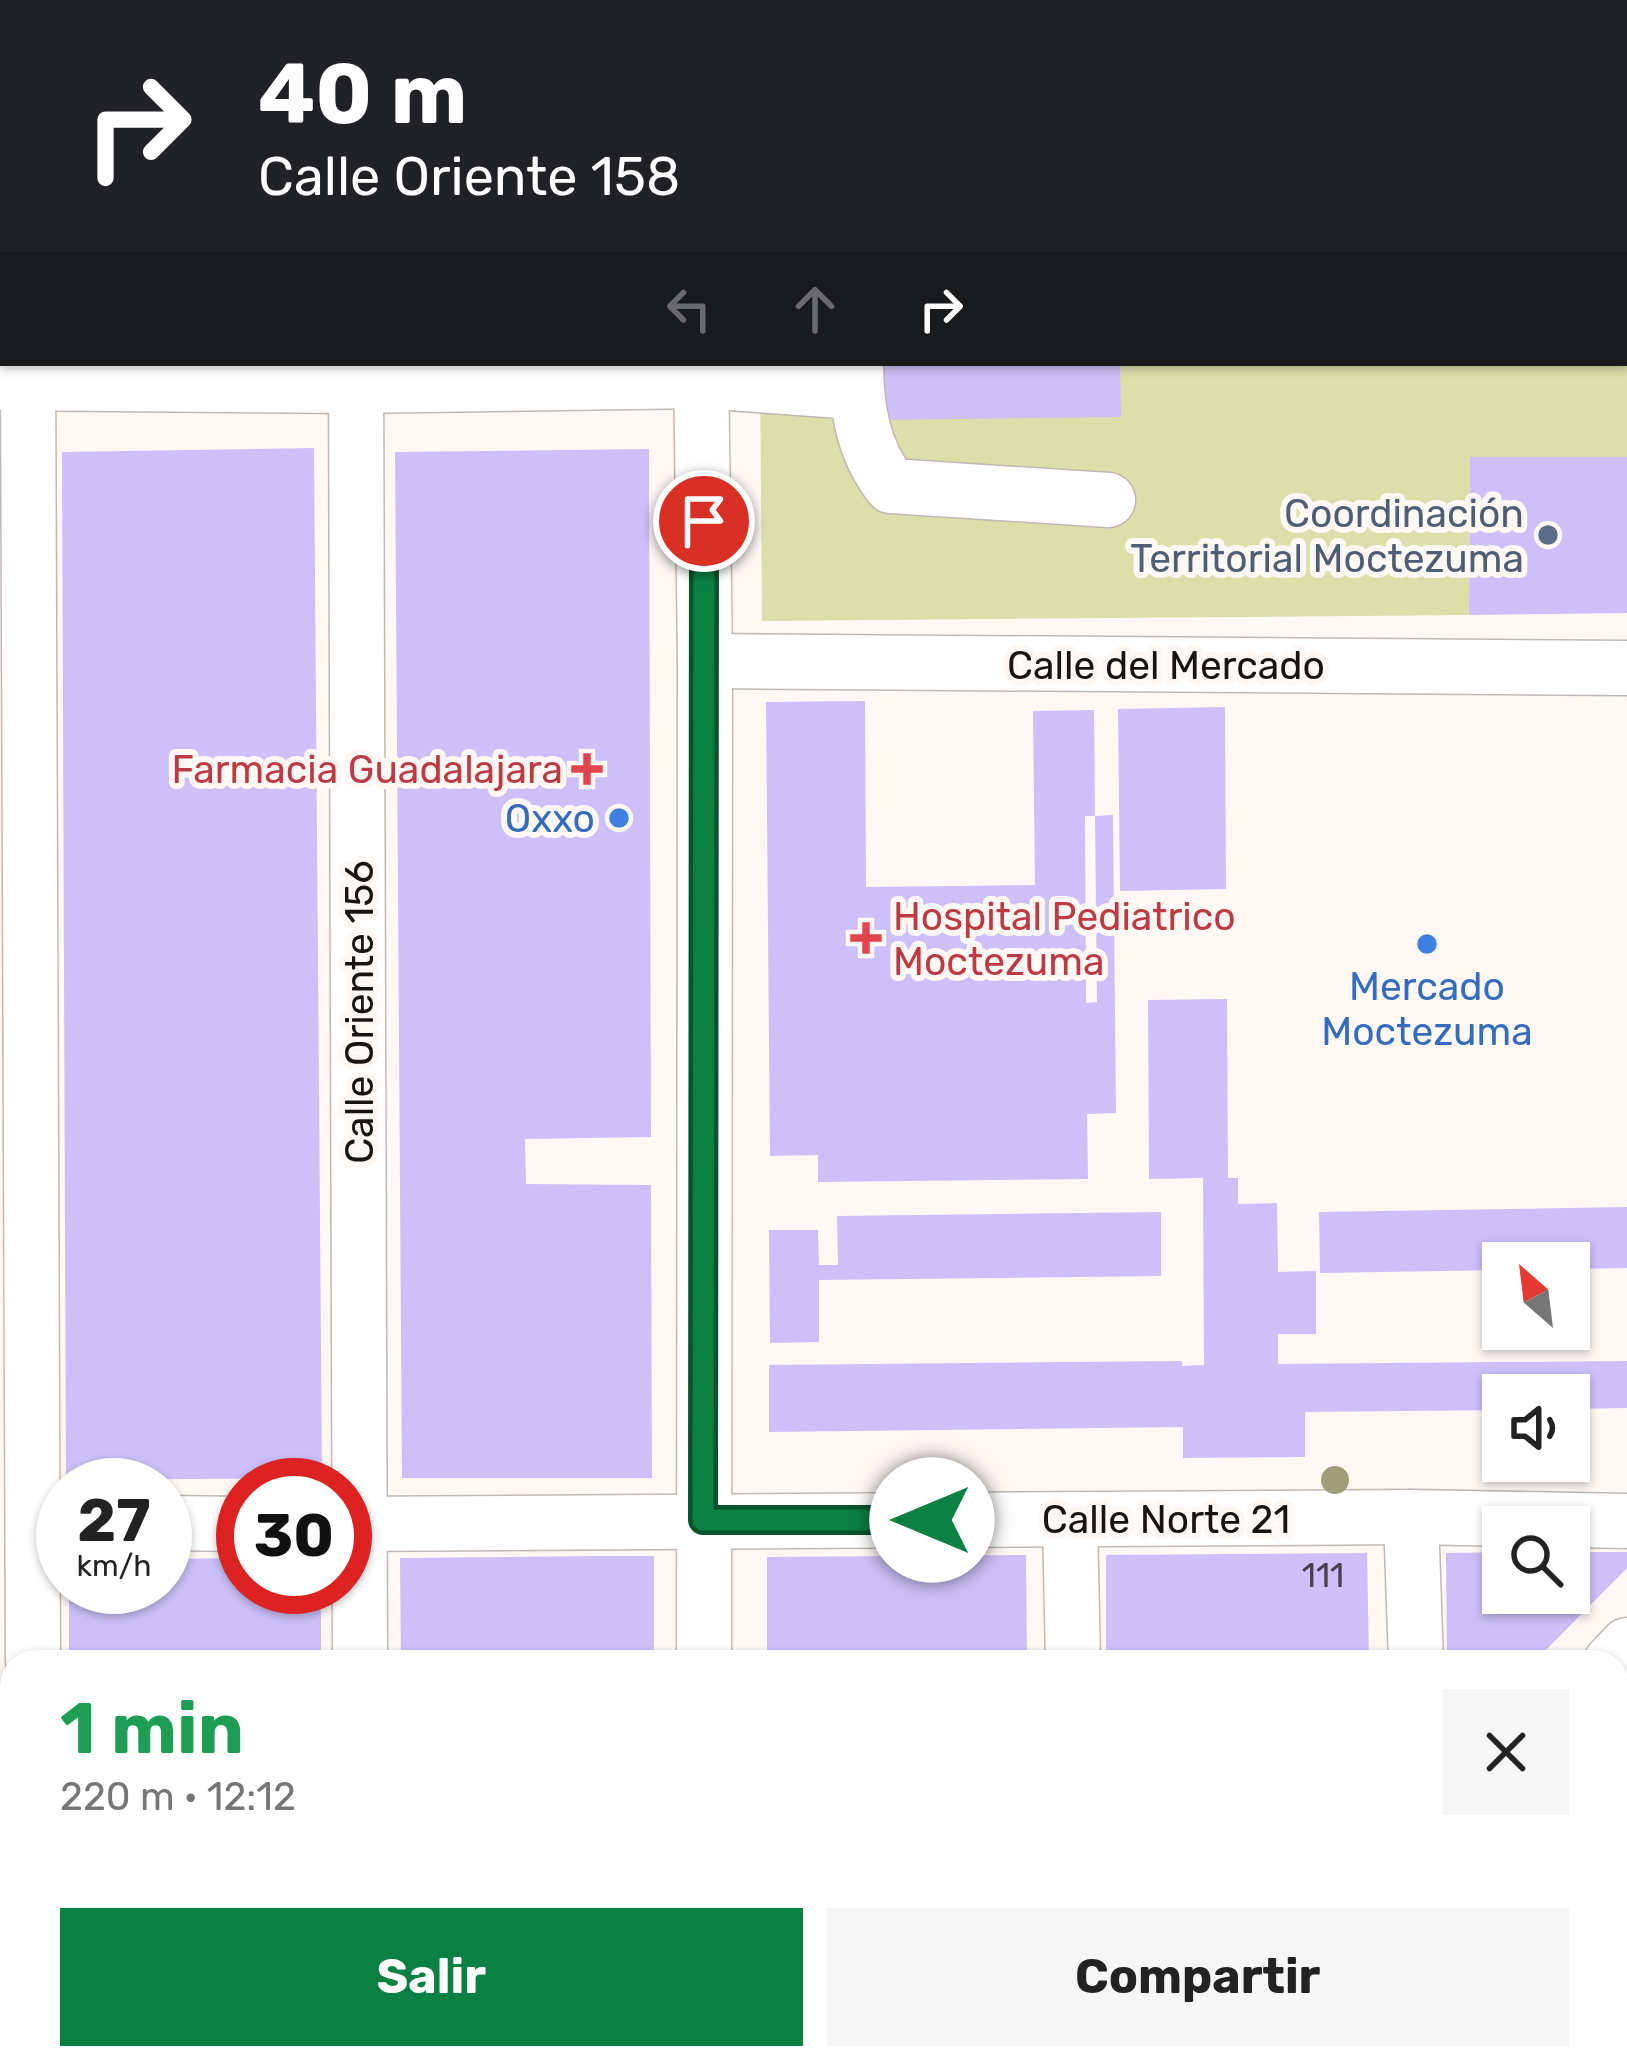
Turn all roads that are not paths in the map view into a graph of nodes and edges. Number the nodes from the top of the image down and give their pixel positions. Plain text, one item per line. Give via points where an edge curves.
1 (701, 372) edge
2 (356, 374) edge
3 (19, 376) edge
4 (856, 378) edge
5 (1108, 500) dead end
6 (705, 661) junction
7 (1627, 668) edge
8 (353, 1458) edge
9 (1412, 1517) junction
10 (703, 1520) junction
11 (1070, 1520) junction
12 (1627, 1521) edge
13 (32, 1523) edge
14 (372, 1524) edge
15 (358, 1614) edge
16 (33, 1650) edge
17 (359, 1650) edge
18 (704, 1650) edge
19 (1073, 1650) edge
20 (1416, 1650) edge

1 - 2 street
1 - 4 street
1 - 6 street
2 - 3 street
2 - 8 street, Calle Oriente 156
3 - 13 street
4 - 5 street via 870,458 891,486
6 - 7 street, Calle del Mercado
6 - 10 street
9 - 11 street, Calle Norte 21
9 - 12 street, Calle Norte 21
9 - 20 street
10 - 11 street, Calle Norte 21
10 - 14 street, Calle Norte 21
10 - 18 street
11 - 19 street
13 - 16 street
15 - 17 street, Calle Oriente 156

